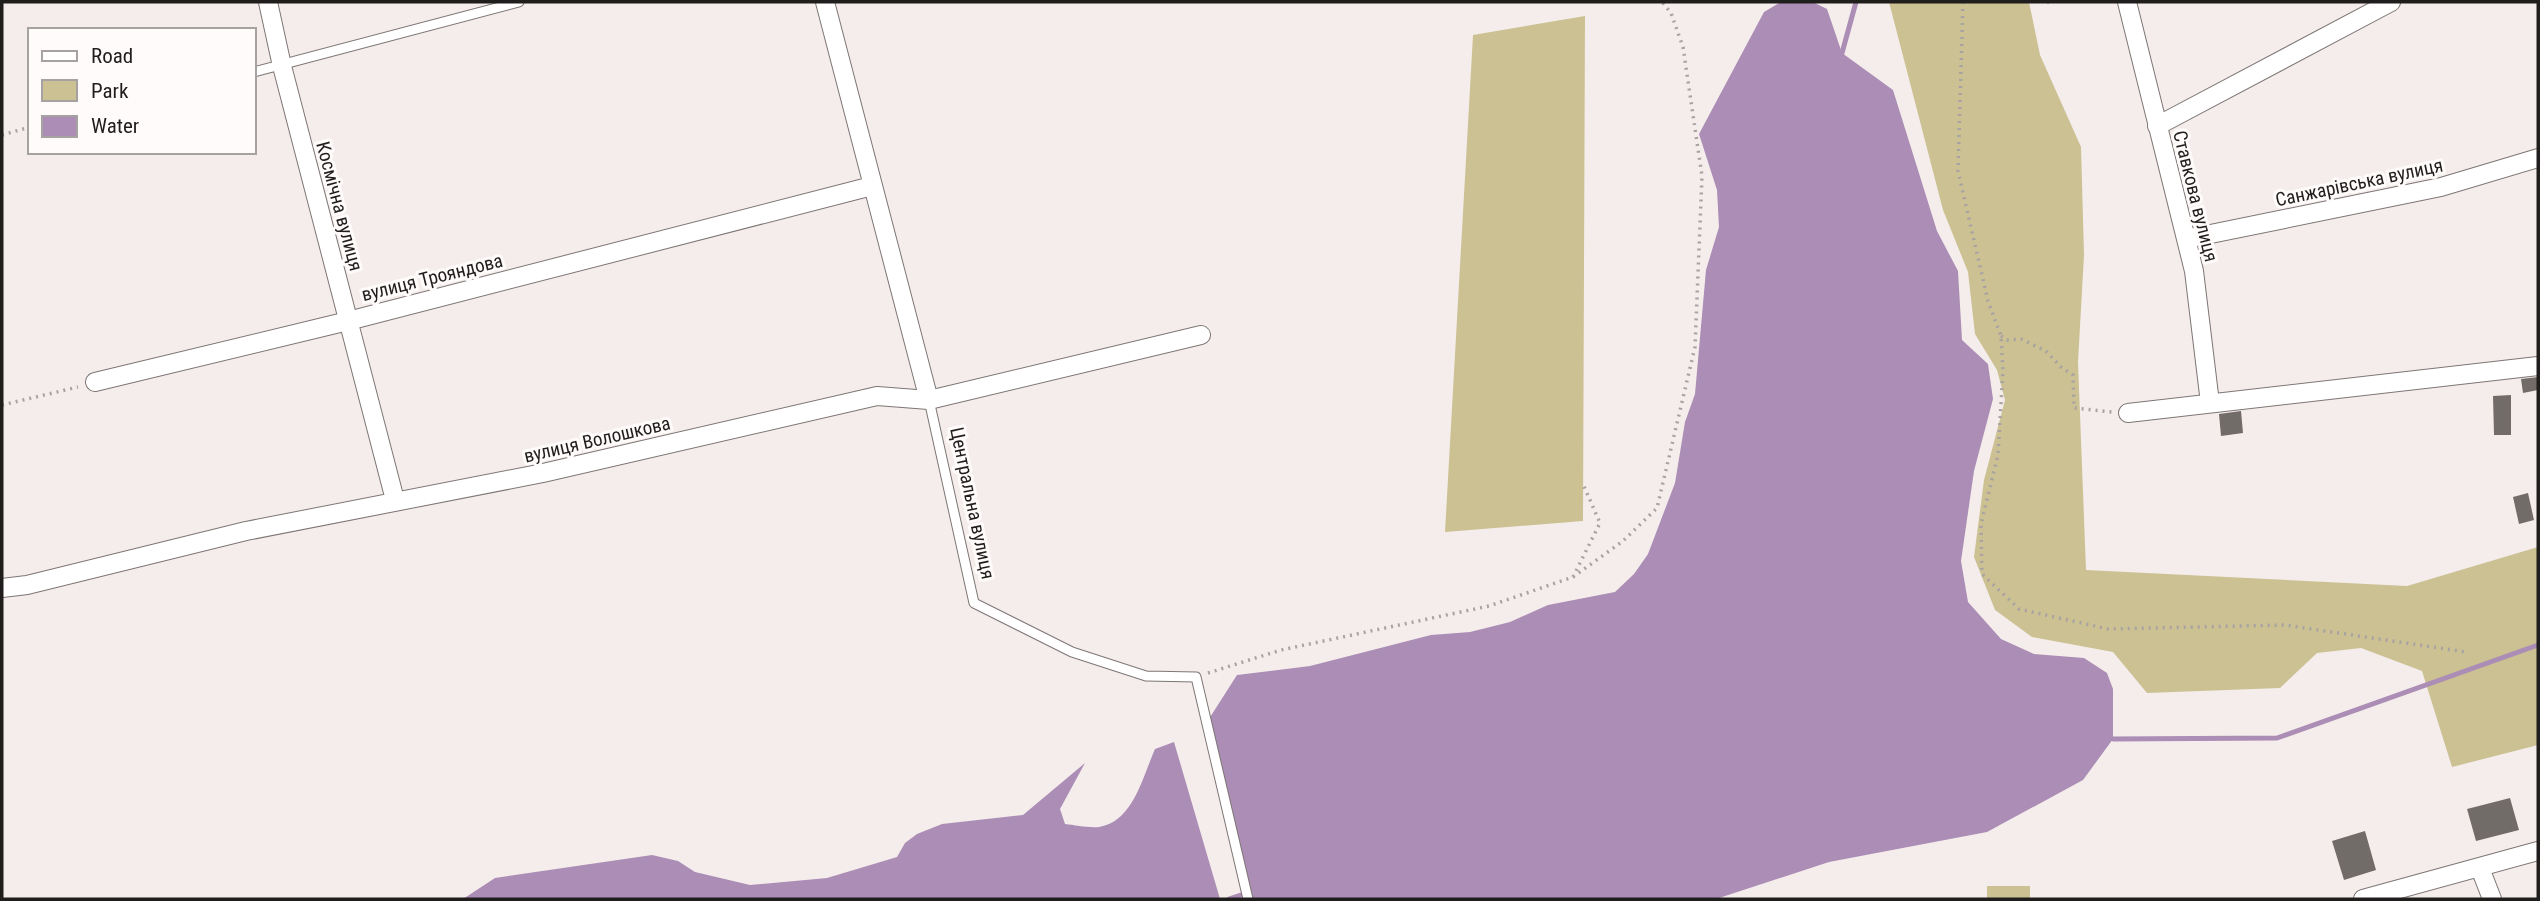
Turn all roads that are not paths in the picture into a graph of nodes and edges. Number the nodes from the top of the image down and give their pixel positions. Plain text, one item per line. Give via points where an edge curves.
1 (268, 2) edge
2 (519, 2) edge
3 (825, 2) edge
4 (2127, 2) edge
5 (2391, 2) edge
6 (282, 66) junction
7 (256, 72) edge
8 (2157, 126) junction
9 (2538, 158) edge
10 (872, 186) junction
11 (2186, 239) junction
12 (348, 321) junction
13 (1201, 335) dead end
14 (2538, 366) edge
15 (95, 382) road end
16 (929, 400) junction
17 (2210, 403) junction
18 (2127, 413) road end
19 (395, 500) junction
20 (2, 587) edge
21 (2538, 851) edge
22 (2480, 868) junction
23 (1248, 899) edge
24 (2363, 899) edge
25 (2492, 899) edge

1 - 6 street, Космічна вулиця
2 - 6 lane
3 - 10 street, Центральна вулиця
4 - 8 street, Ставкова вулиця
5 - 8 street
6 - 7 lane
6 - 12 street, Космічна вулиця
8 - 11 street, Ставкова вулиця
9 - 11 street, Санжарівська вулиця via 2441,187
10 - 12 street, вулиця Трояндова
10 - 16 street, Центральна вулиця
11 - 17 street, Ставкова вулиця
12 - 15 street, вулиця Трояндова
12 - 19 street, Космічна вулиця
13 - 16 street, вулиця Волошкова
14 - 17 street
16 - 19 street, вулиця Волошкова via 877,396 543,473
16 - 23 lane, Центральна вулиця via 974,603 1072,652 1146,676 1196,677
17 - 18 street
19 - 20 street, вулиця Волошкова
21 - 22 street
22 - 24 street
22 - 25 street

